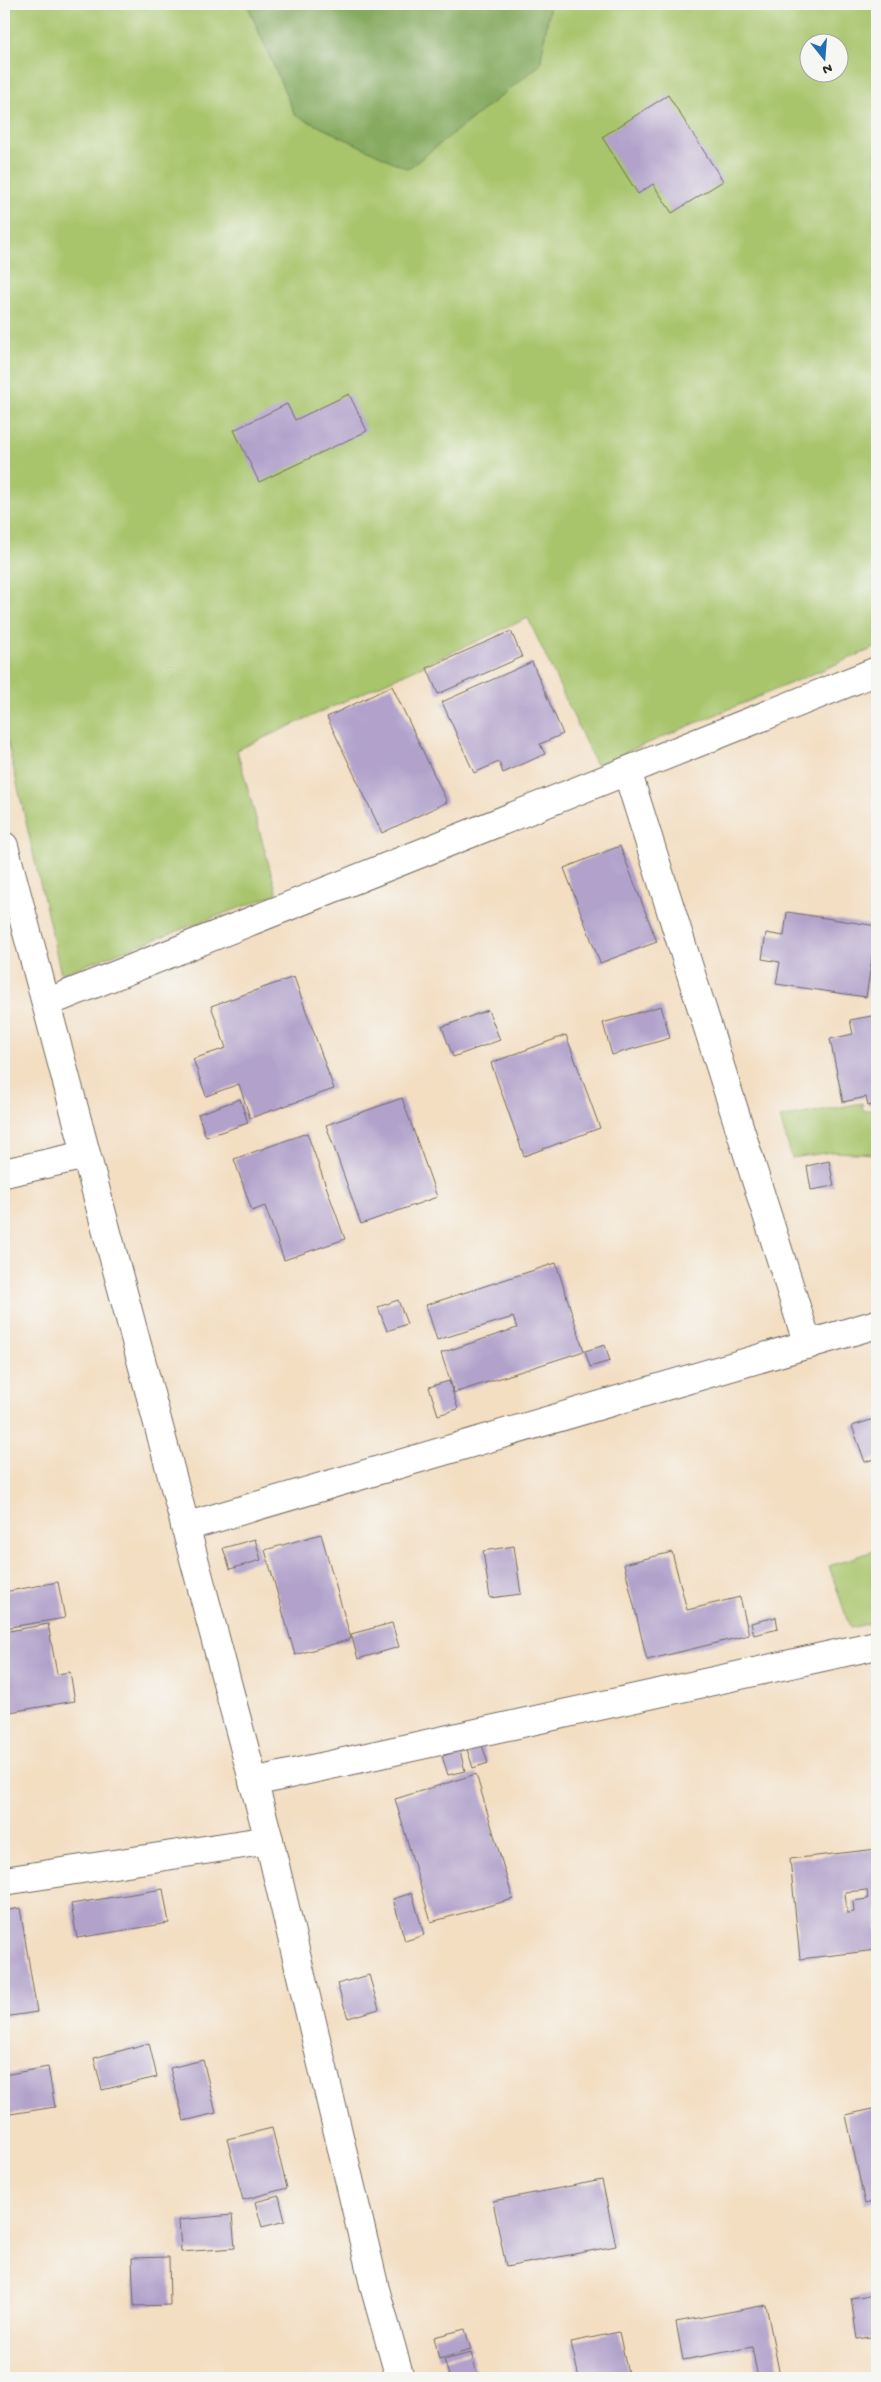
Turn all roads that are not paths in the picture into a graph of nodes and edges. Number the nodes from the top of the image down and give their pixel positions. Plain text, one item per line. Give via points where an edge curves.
1 (877, 671) edge
2 (627, 771) junction
3 (4, 846) edge
4 (46, 1003) junction
5 (86, 1156) junction
6 (4, 1173) edge
7 (877, 1324) edge
8 (808, 1344) junction
9 (185, 1527) junction
10 (877, 1645) edge
11 (253, 1782) junction
12 (269, 1840) junction
13 (4, 1881) edge
14 (400, 2378) edge

1 - 2 street
2 - 4 street
2 - 8 street
3 - 4 street
4 - 5 street
5 - 6 street
5 - 9 street
7 - 8 street
8 - 9 street
9 - 11 street
10 - 11 street
11 - 12 street
12 - 13 street
12 - 14 street via 374,2289

